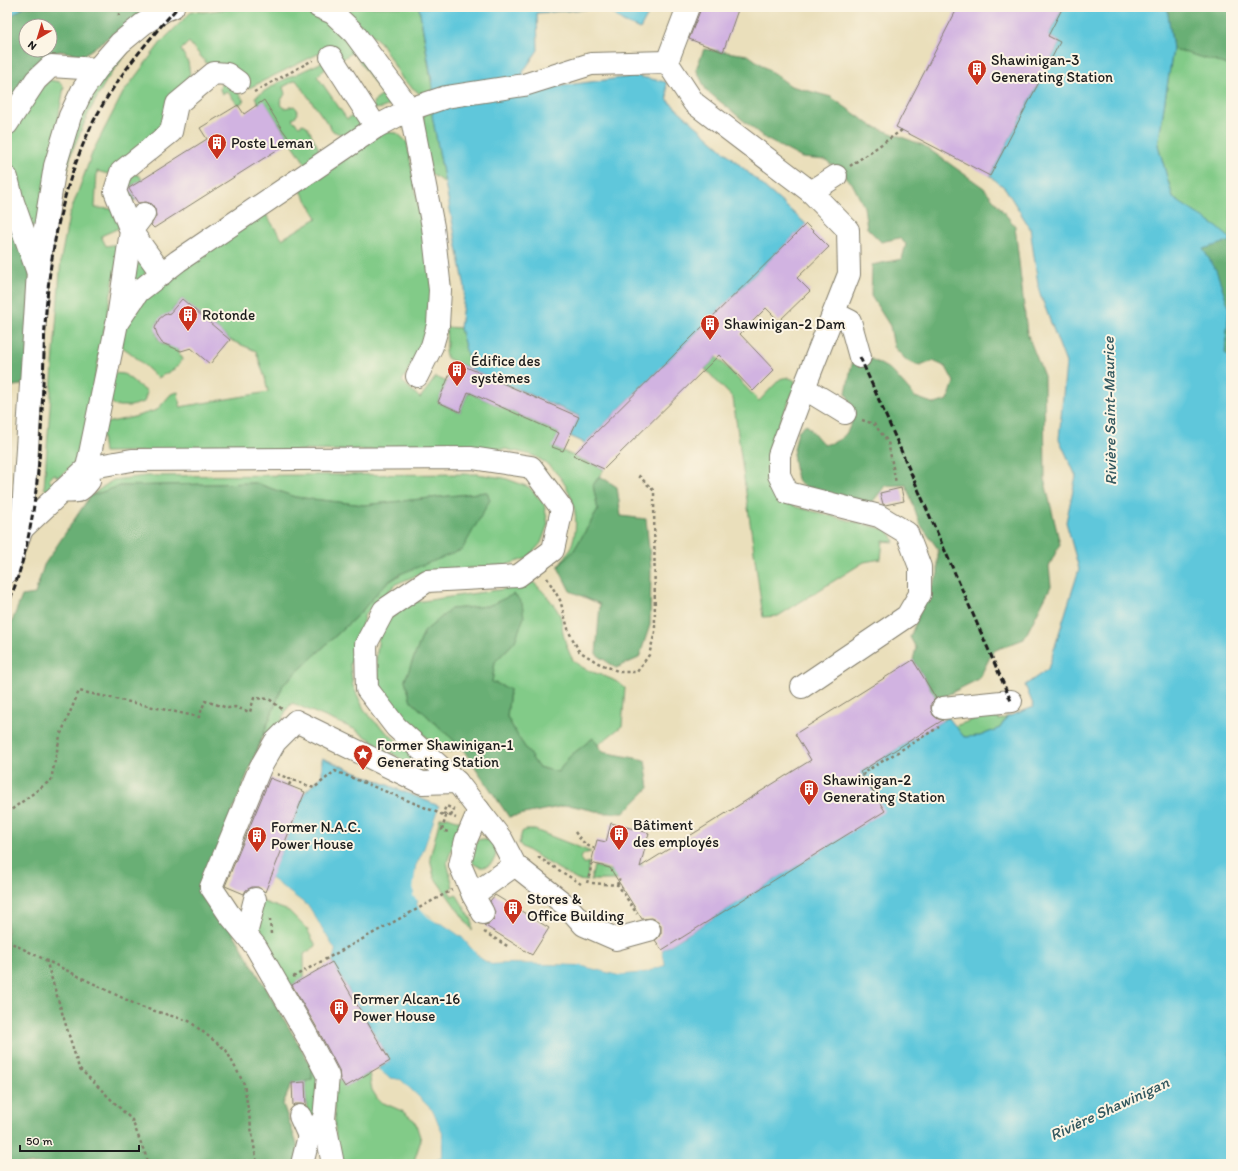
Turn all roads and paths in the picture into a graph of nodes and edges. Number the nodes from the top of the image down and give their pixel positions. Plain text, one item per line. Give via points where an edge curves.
1 (173, 7) edge
2 (318, 7) edge
3 (688, 7) edge
4 (331, 57) joint
5 (667, 62) junction
6 (97, 69) junction
7 (238, 82) joint
8 (410, 109) junction
9 (7, 124) edge
10 (376, 126) junction
11 (902, 130) dead end
12 (836, 176) joint
13 (7, 178) edge
14 (810, 192) junction
15 (144, 214) dead end
16 (130, 231) junction
17 (38, 271) junction
18 (162, 274) junction
19 (834, 313) junction
20 (117, 323) junction
21 (860, 357) dead end
22 (417, 376) dead end
23 (804, 388) junction
24 (845, 413) joint
25 (87, 468) junction
26 (637, 474) dead end
27 (896, 483) dead end
28 (22, 529) junction
29 (537, 562) junction
30 (7, 572) edge
31 (802, 687) dead end
32 (1010, 701) dead end
33 (953, 711) joint
34 (285, 712) dead end
35 (457, 782) junction
36 (289, 785) dead end
37 (880, 803) dead end
38 (480, 810) junction
39 (7, 813) edge
40 (451, 816) junction
41 (459, 819) dead end
42 (453, 826) dead end
43 (575, 832) dead end
44 (594, 848) dead end
45 (534, 855) dead end
46 (591, 864) dead end
47 (515, 865) junction
48 (620, 879) dead end
49 (587, 883) dead end
50 (592, 883) dead end
51 (581, 884) dead end
52 (618, 885) junction
53 (256, 899) dead end
54 (629, 900) dead end
55 (473, 906) junction
56 (648, 930) dead end
57 (246, 934) junction
58 (7, 941) edge
59 (509, 947) dead end
60 (46, 960) junction
61 (304, 971) dead end
62 (308, 1122) junction
63 (149, 1164) edge
64 (257, 1164) edge
65 (302, 1164) edge
66 (333, 1164) edge

1 - 6 street via 143,24 120,43
2 - 8 street via 333,14 354,33
3 - 5 street
4 - 7 path via 328,52 248,95
4 - 10 street
5 - 8 street via 591,64 524,85 446,97
5 - 14 street via 694,103
6 - 9 street via 52,66 36,80
6 - 17 street via 82,91 70,116 57,159
7 - 16 street via 227,74 214,73 177,104 171,132 121,172 115,191
8 - 10 street
8 - 22 street via 433,227 440,290 438,325 432,346
10 - 18 street
11 - 12 path
12 - 14 street
13 - 17 street via 12,202
14 - 19 street via 848,230 849,274
15 - 16 street
16 - 18 street
16 - 20 street
17 - 28 street
18 - 20 street via 138,292
19 - 21 street via 850,321
19 - 23 street
20 - 25 street
23 - 24 street
23 - 31 street via 779,455 779,475 788,493 879,516 907,533 920,567 920,594 907,616
24 - 27 path via 874,424 888,442
25 - 28 street
25 - 29 street via 132,460 464,458 531,467 562,509 553,550
26 - 29 path via 654,491 655,632 649,655 637,672 620,672 598,663 579,651 569,632 560,600
28 - 30 street
29 - 35 street via 518,576 427,582 384,610 366,644 367,689 396,727
32 - 33 street
33 - 37 path via 863,772 872,790 882,802
34 - 39 path via 269,699 254,698 250,712 205,701 199,716 80,691 60,736 51,780
35 - 38 street
35 - 57 street via 422,783 296,721 274,742 263,762 241,825 212,887 229,914
36 - 42 path via 291,779 314,788 335,771 446,816 442,830 448,832
38 - 47 street via 502,840
38 - 55 street via 466,840 460,865
40 - 40 path via 443,813 446,806 454,809
40 - 41 path
43 - 44 path via 589,847
45 - 51 path
46 - 49 path
47 - 55 street
47 - 56 street via 568,907 584,925 616,939
48 - 52 path via 617,881
50 - 52 path
52 - 54 path
53 - 57 street
55 - 59 path via 484,932
55 - 61 path
57 - 62 street via 260,953 328,1076
58 - 60 path
60 - 63 path via 79,1068 132,1120
60 - 64 path via 140,1007 189,1021 226,1050 244,1084
62 - 65 street
62 - 66 street

